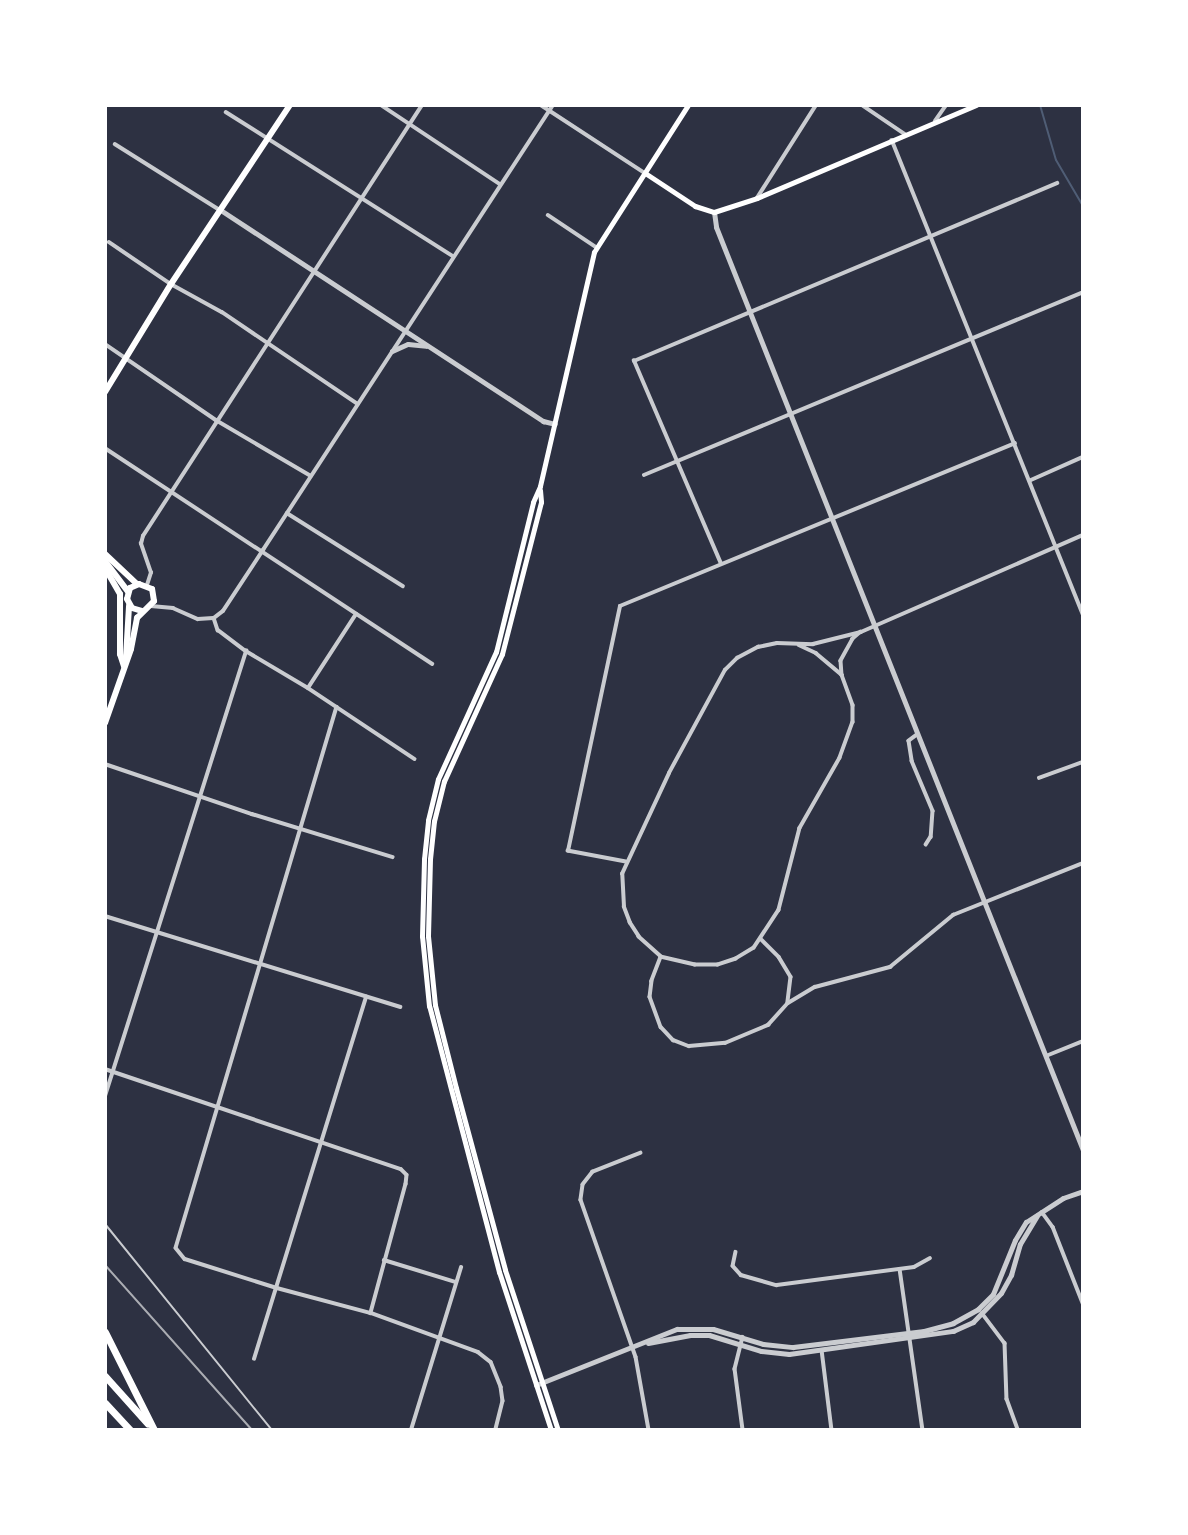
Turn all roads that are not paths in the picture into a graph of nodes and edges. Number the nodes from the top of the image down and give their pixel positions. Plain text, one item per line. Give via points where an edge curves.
1 (290, 105) edge
2 (381, 105) edge
3 (422, 105) edge
4 (541, 105) edge
5 (553, 105) edge
6 (688, 105) edge
7 (816, 105) edge
8 (862, 105) edge
9 (946, 105) edge
10 (975, 105) edge
11 (549, 110) junction
12 (226, 112) dead end
13 (935, 121) junction
14 (410, 123) junction
15 (905, 134) junction
16 (268, 138) junction
17 (892, 140) junction
18 (116, 144) dead end
19 (645, 173) junction
20 (1056, 183) dead end
21 (500, 184) junction
22 (757, 198) junction
23 (360, 199) junction
24 (222, 211) junction
25 (713, 212) junction
26 (548, 215) dead end
27 (932, 236) junction
28 (109, 242) dead end
29 (596, 247) junction
30 (453, 256) junction
31 (313, 272) junction
32 (171, 284) junction
33 (1083, 292) edge
34 (751, 312) junction
35 (405, 332) junction
36 (971, 339) junction
37 (268, 342) junction
38 (105, 344) edge
39 (429, 346) junction
40 (392, 351) junction
41 (126, 359) junction
42 (105, 393) edge
43 (358, 404) junction
44 (791, 413) junction
45 (216, 420) junction
46 (555, 424) junction
47 (1015, 443) junction
48 (105, 448) edge
49 (1083, 457) edge
50 (678, 461) junction
51 (644, 475) dead end
52 (311, 476) junction
53 (1031, 480) junction
54 (170, 492) junction
55 (287, 513) junction
56 (834, 519) junction
57 (1083, 536) edge
58 (1057, 548) junction
59 (263, 550) junction
60 (105, 554) edge
61 (105, 561) edge
62 (721, 564) junction
63 (105, 568) edge
64 (137, 584) junction
65 (147, 585) junction
66 (403, 586) dead end
67 (128, 591) junction
68 (129, 606) junction
69 (151, 606) junction
70 (142, 611) junction
71 (356, 614) junction
72 (1083, 614) edge
73 (214, 618) junction
74 (876, 626) junction
75 (861, 632) junction
76 (799, 645) junction
77 (246, 651) junction
78 (432, 664) dead end
79 (124, 666) junction
80 (842, 675) junction
81 (308, 688) junction
82 (337, 708) junction
83 (105, 723) edge
84 (918, 734) junction
85 (415, 759) dead end
86 (1083, 762) edge
87 (105, 764) edge
88 (1039, 778) dead end
89 (200, 797) junction
90 (303, 829) junction
91 (926, 845) dead end
92 (393, 857) dead end
93 (626, 862) junction
94 (1083, 863) edge
95 (986, 902) junction
96 (105, 916) edge
97 (156, 933) junction
98 (761, 939) junction
99 (662, 957) junction
100 (262, 964) junction
101 (366, 997) junction
102 (788, 1003) junction
103 (400, 1007) dead end
104 (1083, 1041) edge
105 (1046, 1056) junction
106 (105, 1069) edge
107 (112, 1072) junction
108 (105, 1096) edge
109 (218, 1108) junction
110 (322, 1141) junction
111 (1083, 1150) edge
112 (641, 1153) dead end
113 (1083, 1191) edge
114 (1040, 1214) junction
115 (105, 1224) edge
116 (736, 1252) dead end
117 (930, 1258) dead end
118 (384, 1260) junction
119 (461, 1267) dead end
120 (900, 1269) junction
121 (457, 1282) junction
122 (277, 1288) junction
123 (1083, 1303) edge
124 (980, 1311) junction
125 (371, 1313) junction
126 (105, 1332) edge
127 (908, 1336) junction
128 (440, 1337) junction
129 (741, 1340) junction
130 (633, 1347) junction
131 (821, 1347) junction
132 (254, 1359) dead end
133 (105, 1376) edge
134 (539, 1384) junction
135 (105, 1403) edge
136 (130, 1430) edge
137 (153, 1430) edge
138 (272, 1430) edge
139 (411, 1430) edge
140 (496, 1430) edge
141 (551, 1430) edge
142 (558, 1430) edge
143 (649, 1430) edge
144 (743, 1430) edge
145 (832, 1430) edge
146 (923, 1430) edge
147 (1018, 1430) edge

1 - 16 main road
2 - 14 street
3 - 14 street
4 - 11 street
5 - 11 street
6 - 19 main road
7 - 22 street
8 - 15 street
9 - 13 street
10 - 13 main road
11 - 19 street
11 - 21 street
12 - 16 street
13 - 15 main road
14 - 21 street
14 - 23 street
15 - 17 main road
16 - 23 street
16 - 24 main road
17 - 22 main road
17 - 27 street
18 - 24 street
19 - 25 main road via 695,206
19 - 29 main road
20 - 27 street
21 - 30 street
22 - 25 main road
23 - 30 street
23 - 31 street
24 - 31 street
24 - 32 main road
25 - 34 street
26 - 29 street
27 - 34 street
27 - 36 street
28 - 32 street
29 - 46 main road
30 - 35 street
31 - 35 street
31 - 37 street
32 - 37 street
32 - 41 main road
33 - 36 street
34 - 44 street
34 - 50 street via 634,361
35 - 39 street
35 - 40 street
36 - 44 street
36 - 47 street
37 - 43 street
37 - 45 street
38 - 41 street
39 - 40 street via 408,344
39 - 46 street via 543,421
40 - 43 street
41 - 42 main road
41 - 45 street
43 - 52 street
44 - 50 street
44 - 56 street
45 - 52 street
45 - 54 street
46 - 134 main road via 540,486 541,502 490,684 444,780 430,859 428,936 435,1005 453,1078
47 - 53 street
47 - 56 street
48 - 54 street
49 - 53 street
50 - 51 street
50 - 62 street
52 - 55 street
53 - 58 street
54 - 59 street
54 - 65 street via 141,544 151,573
55 - 59 street
55 - 66 street
56 - 62 street
56 - 74 street
57 - 58 street
58 - 72 street
58 - 74 street
59 - 71 street
59 - 73 street
60 - 64 main road
61 - 67 main road
62 - 93 street via 620,606 568,851
63 - 79 main road via 120,594
64 - 65 main road
64 - 67 main road
65 - 69 main road via 154,595
67 - 68 main road
68 - 70 main road
68 - 79 main road
69 - 70 main road
69 - 73 street via 173,608 198,619
70 - 79 main road
71 - 78 street
71 - 81 street
73 - 77 street via 218,630
74 - 75 street
74 - 84 street
75 - 76 street
75 - 80 street via 841,661
76 - 80 street
76 - 93 street via 758,647 725,670
77 - 81 street
77 - 89 street
79 - 83 main road
80 - 98 street via 853,705 848,740 806,814 779,910
81 - 82 street
82 - 85 street
82 - 90 street
84 - 91 street via 909,741 912,761 933,811
84 - 95 street
86 - 88 street
87 - 89 street
89 - 90 street
89 - 97 street
90 - 92 street
90 - 100 street
93 - 99 street via 624,907 639,937
94 - 95 street
95 - 102 street via 953,915 890,967 823,985
95 - 105 street
96 - 97 street
97 - 100 street
97 - 107 street
98 - 99 street via 736,959 718,965
98 - 102 street via 791,977
99 - 102 street via 652,981 653,1010 673,1040 708,1047 752,1034 768,1025
100 - 101 street
100 - 109 street
101 - 103 street
101 - 110 street
104 - 105 street
105 - 111 street
106 - 107 street
107 - 108 street
107 - 109 street
109 - 110 street
109 - 122 street via 177,1252 185,1259
110 - 118 street via 407,1175
110 - 122 street
112 - 130 street via 593,1172 581,1195
113 - 114 street
114 - 123 street via 1053,1227
114 - 124 street via 1018,1233 998,1286
115 - 138 lane
116 - 120 street via 735,1270 769,1285
117 - 120 street
118 - 121 street
118 - 125 street
119 - 121 street
120 - 127 street
121 - 128 street
122 - 125 street
122 - 132 street
124 - 127 street
124 - 147 street via 1006,1347 1007,1399
125 - 128 street
126 - 137 highway
127 - 131 street
127 - 146 street
128 - 139 street
128 - 140 street via 491,1362 503,1401
129 - 130 street via 723,1331 692,1328 659,1334
129 - 131 street
129 - 144 street via 734,1369
130 - 134 street
130 - 143 street
131 - 145 street
133 - 137 highway
134 - 141 main road
134 - 142 main road
135 - 136 highway

